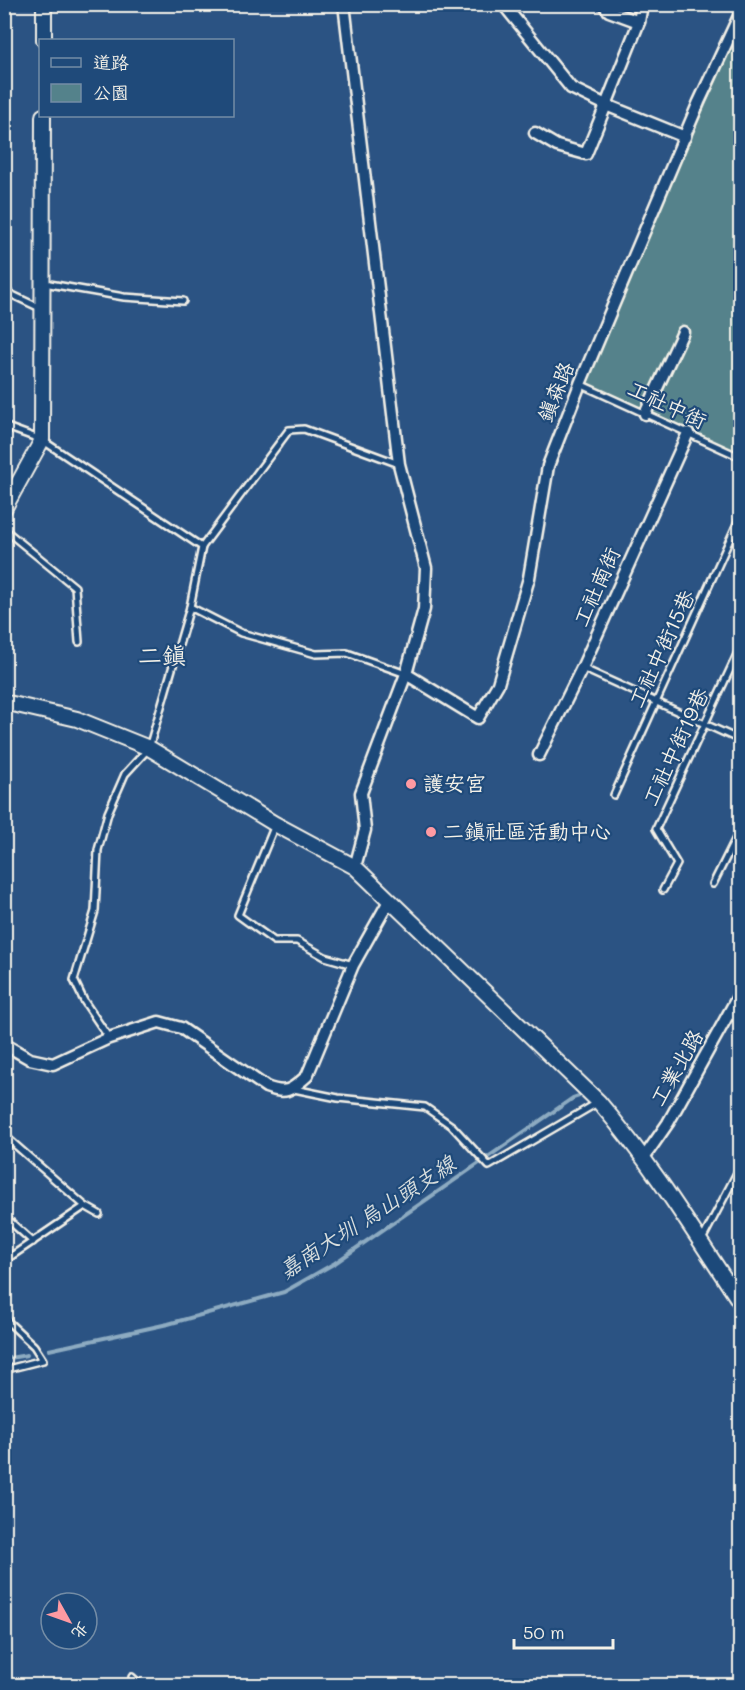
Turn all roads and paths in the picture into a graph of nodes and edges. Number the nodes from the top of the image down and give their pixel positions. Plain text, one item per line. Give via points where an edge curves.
1 (44, 4) edge
2 (344, 4) edge
3 (503, 4) edge
4 (603, 4) edge
5 (642, 4) edge
6 (741, 14) edge
7 (639, 22) junction
8 (44, 39) edge
9 (606, 105) junction
10 (43, 117) edge
11 (535, 134) dead end
12 (685, 137) junction
13 (42, 283) junction
14 (4, 291) edge
15 (183, 301) dead end
16 (41, 309) junction
17 (683, 332) dead end
18 (580, 384) junction
19 (645, 414) junction
20 (4, 426) edge
21 (688, 433) junction
22 (42, 440) junction
23 (741, 457) edge
24 (399, 464) junction
25 (4, 509) edge
26 (741, 517) edge
27 (4, 529) edge
28 (202, 548) junction
29 (190, 607) junction
30 (79, 642) dead end
31 (741, 648) edge
32 (582, 668) junction
33 (406, 674) junction
34 (4, 702) edge
35 (656, 702) junction
36 (705, 724) junction
37 (741, 741) edge
38 (149, 748) junction
39 (539, 755) dead end
40 (614, 795) dead end
41 (276, 824) junction
42 (741, 830) edge
43 (355, 867) junction
44 (713, 884) dead end
45 (663, 890) dead end
46 (389, 901) junction
47 (353, 965) junction
48 (741, 993) edge
49 (735, 1017) edge
50 (110, 1038) junction
51 (7, 1049) edge
52 (293, 1089) junction
53 (599, 1102) junction
54 (4, 1135) edge
55 (643, 1160) junction
56 (741, 1167) edge
57 (738, 1177) edge
58 (86, 1206) junction
59 (99, 1214) dead end
60 (4, 1216) edge
61 (33, 1242) junction
62 (701, 1242) junction
63 (4, 1261) edge
64 (741, 1270) edge
65 (731, 1287) junction
66 (741, 1302) edge
67 (4, 1318) edge
68 (4, 1370) edge
69 (132, 1677) dead end
70 (142, 1686) edge

1 - 8 street
2 - 24 street
3 - 9 street via 571,88
4 - 7 street via 609,12
5 - 7 street
6 - 12 street, 鎮森路
7 - 9 street
9 - 11 street via 586,154 557,146
9 - 12 street
10 - 13 street
12 - 18 street, 鎮森路
13 - 15 lane via 124,297
13 - 16 street
14 - 16 lane
16 - 22 street
17 - 19 street
18 - 19 lane, 工社中街
18 - 33 street, 鎮森路 via 548,466 529,578 498,684 478,718
19 - 21 lane, 工社中街
20 - 22 lane
21 - 23 lane, 工社中街
21 - 32 street, 工社南街
22 - 25 street
22 - 28 lane
24 - 28 lane via 304,429 289,430
24 - 33 street via 426,568 424,609
26 - 35 lane, 工社中街15巷
27 - 30 lane via 75,587
28 - 29 lane
29 - 33 lane via 241,633 316,654 347,653
29 - 38 lane
31 - 36 lane, 工社中街19巷
32 - 35 lane
32 - 39 street, 工社南街
33 - 43 street via 361,793 365,830
34 - 38 street via 77,719
35 - 36 lane
35 - 40 lane, 工社中街15巷
36 - 37 lane
36 - 45 lane, 工社中街19巷 via 656,829 677,864
38 - 41 street
38 - 50 lane via 124,774 108,813 98,850 95,911 74,980
41 - 43 street
41 - 47 lane via 238,915 274,941 297,941 325,957
42 - 44 lane
43 - 46 street
46 - 47 street
46 - 53 street
47 - 52 street via 307,1076
48 - 49 street, 工業北路
49 - 55 street, 工業北路
50 - 51 street via 54,1065
50 - 52 street via 159,1022 181,1028 266,1087 280,1092
52 - 53 lane via 425,1107 452,1126 489,1166
53 - 55 street
54 - 58 lane
55 - 62 street
56 - 57 lane
57 - 62 lane
58 - 59 lane
58 - 61 lane
60 - 61 lane
61 - 63 lane
62 - 65 street
64 - 65 lane
65 - 66 street
67 - 68 lane via 43,1360
69 - 70 lane

